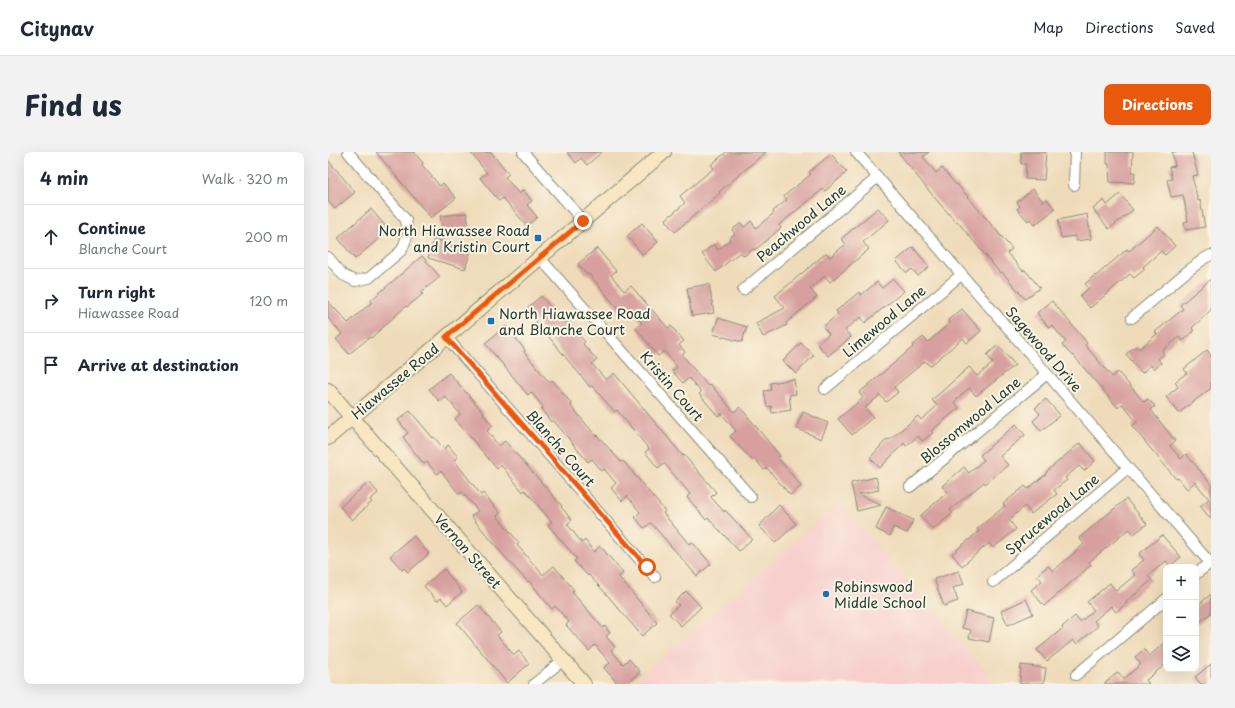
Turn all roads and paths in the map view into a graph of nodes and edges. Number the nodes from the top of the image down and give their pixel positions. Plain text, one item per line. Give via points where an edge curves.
1 (348, 152) edge
2 (523, 152) edge
3 (664, 152) edge
4 (856, 152) edge
5 (1075, 152) edge
6 (878, 177) junction
7 (1074, 185) dead end
8 (583, 221) junction
9 (1211, 255) edge
10 (328, 257) edge
11 (540, 258) junction
12 (962, 274) junction
13 (743, 290) dead end
14 (1132, 318) dead end
15 (446, 337) junction
16 (1047, 374) junction
17 (825, 389) dead end
18 (328, 390) edge
19 (351, 418) junction
20 (328, 438) edge
21 (1128, 468) junction
22 (910, 487) dead end
23 (750, 497) dead end
24 (1210, 563) edge
25 (1199, 572) edge
26 (656, 577) dead end
27 (993, 582) dead end
28 (1165, 600) edge
29 (563, 660) junction
30 (1076, 675) dead end
31 (534, 684) edge
32 (584, 684) edge

1 - 10 street via 406,220 408,234 402,250 369,278 355,280 343,275
2 - 8 street
3 - 8 main road, Hiawassee Road
4 - 6 street, Sagewood Drive
5 - 7 street
6 - 12 street, Sagewood Drive
6 - 13 street, Peachwood Lane
8 - 11 main road, Hiawassee Road
9 - 14 street
11 - 15 main road, Hiawassee Road
11 - 23 street, Kristin Court
12 - 16 street, Sagewood Drive
12 - 17 street, Limewood Lane
15 - 19 main road, Hiawassee Road
15 - 26 street, Blanche Court
16 - 21 street, Sagewood Drive
16 - 22 street, Blossomwood Lane
18 - 19 main road, Vernon Street
19 - 20 main road, Hiawassee Road
19 - 29 main road, Vernon Street
21 - 24 street, Sagewood Drive
21 - 27 street, Sprucewood Lane
24 - 25 street
28 - 30 street
29 - 31 street
29 - 32 main road, Vernon Street

